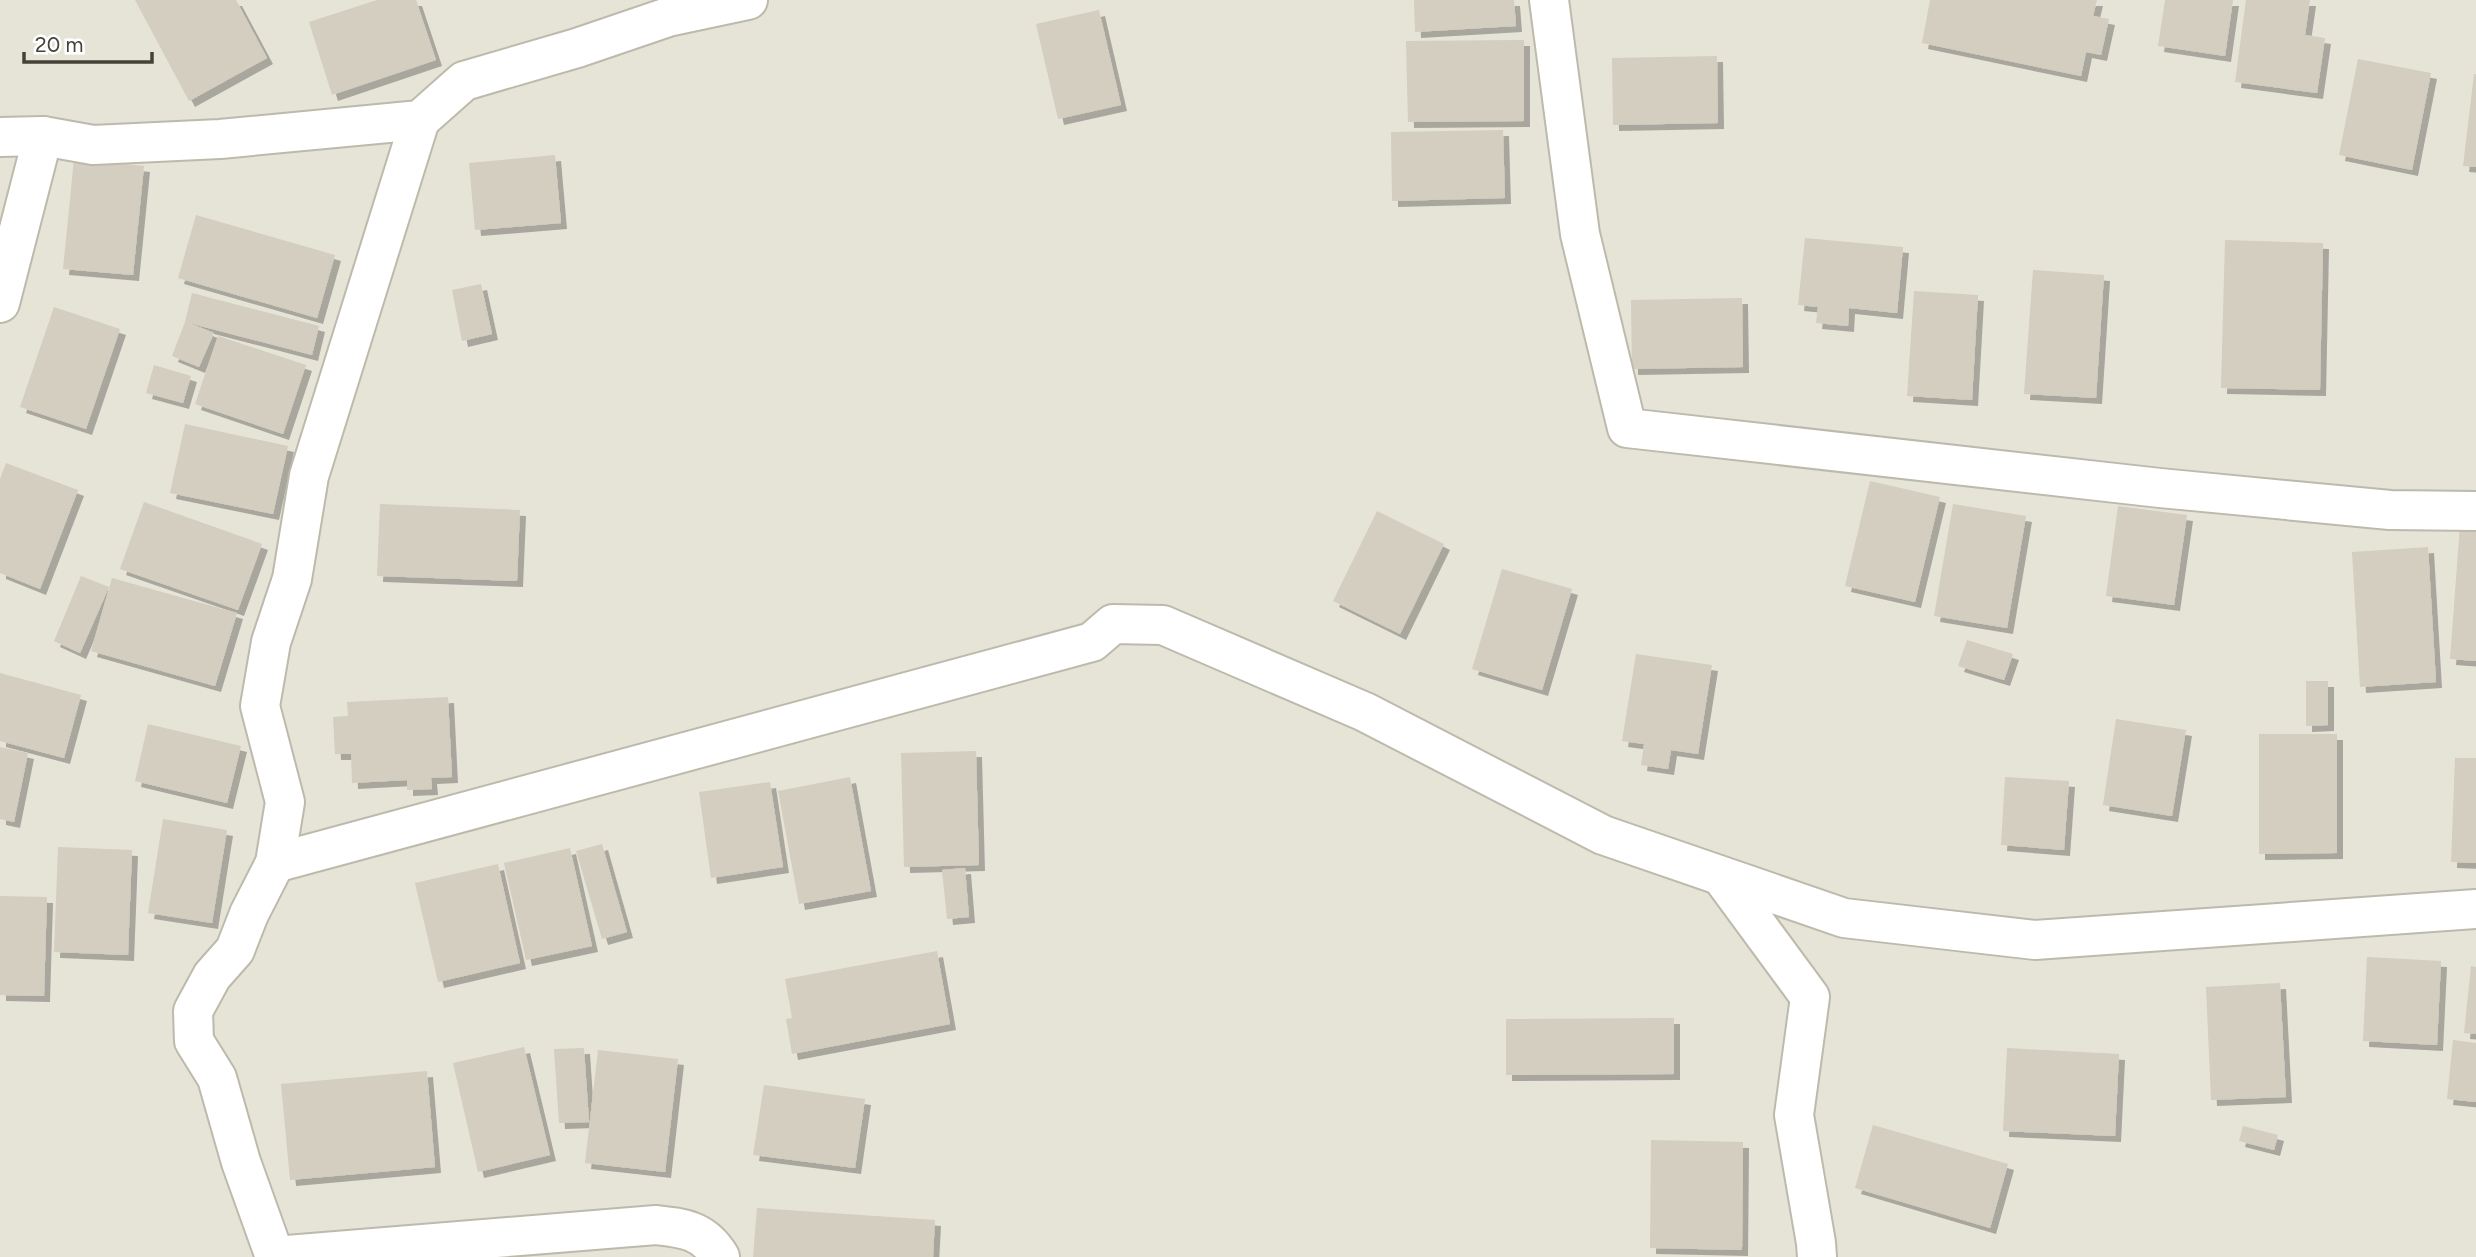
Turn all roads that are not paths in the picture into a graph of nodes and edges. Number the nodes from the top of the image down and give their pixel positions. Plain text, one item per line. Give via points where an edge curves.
1 (748, 0) edge
2 (1549, 0) edge
3 (420, 120) junction
4 (43, 136) junction
5 (0, 137) edge
6 (0, 303) edge
7 (2476, 511) edge
8 (275, 863) junction
9 (1721, 876) junction
10 (2476, 909) edge
11 (275, 1257) edge
12 (720, 1257) edge
13 (1817, 1257) edge

1 - 3 street via 668,17 464,81
2 - 7 street via 1580,234 1627,428 2160,488 2390,510
3 - 4 street via 220,139 93,145
3 - 8 street via 309,476 292,579 271,642 260,706 285,802
4 - 5 street
4 - 6 street
8 - 9 street via 1092,642 1113,624 1163,625 1365,712 1603,835
8 - 11 street via 235,950 212,976 193,1011 194,1041 216,1079
9 - 10 street via 1844,918 2035,940
9 - 13 street via 1810,997 1794,1115
11 - 12 street via 656,1225 687,1228

